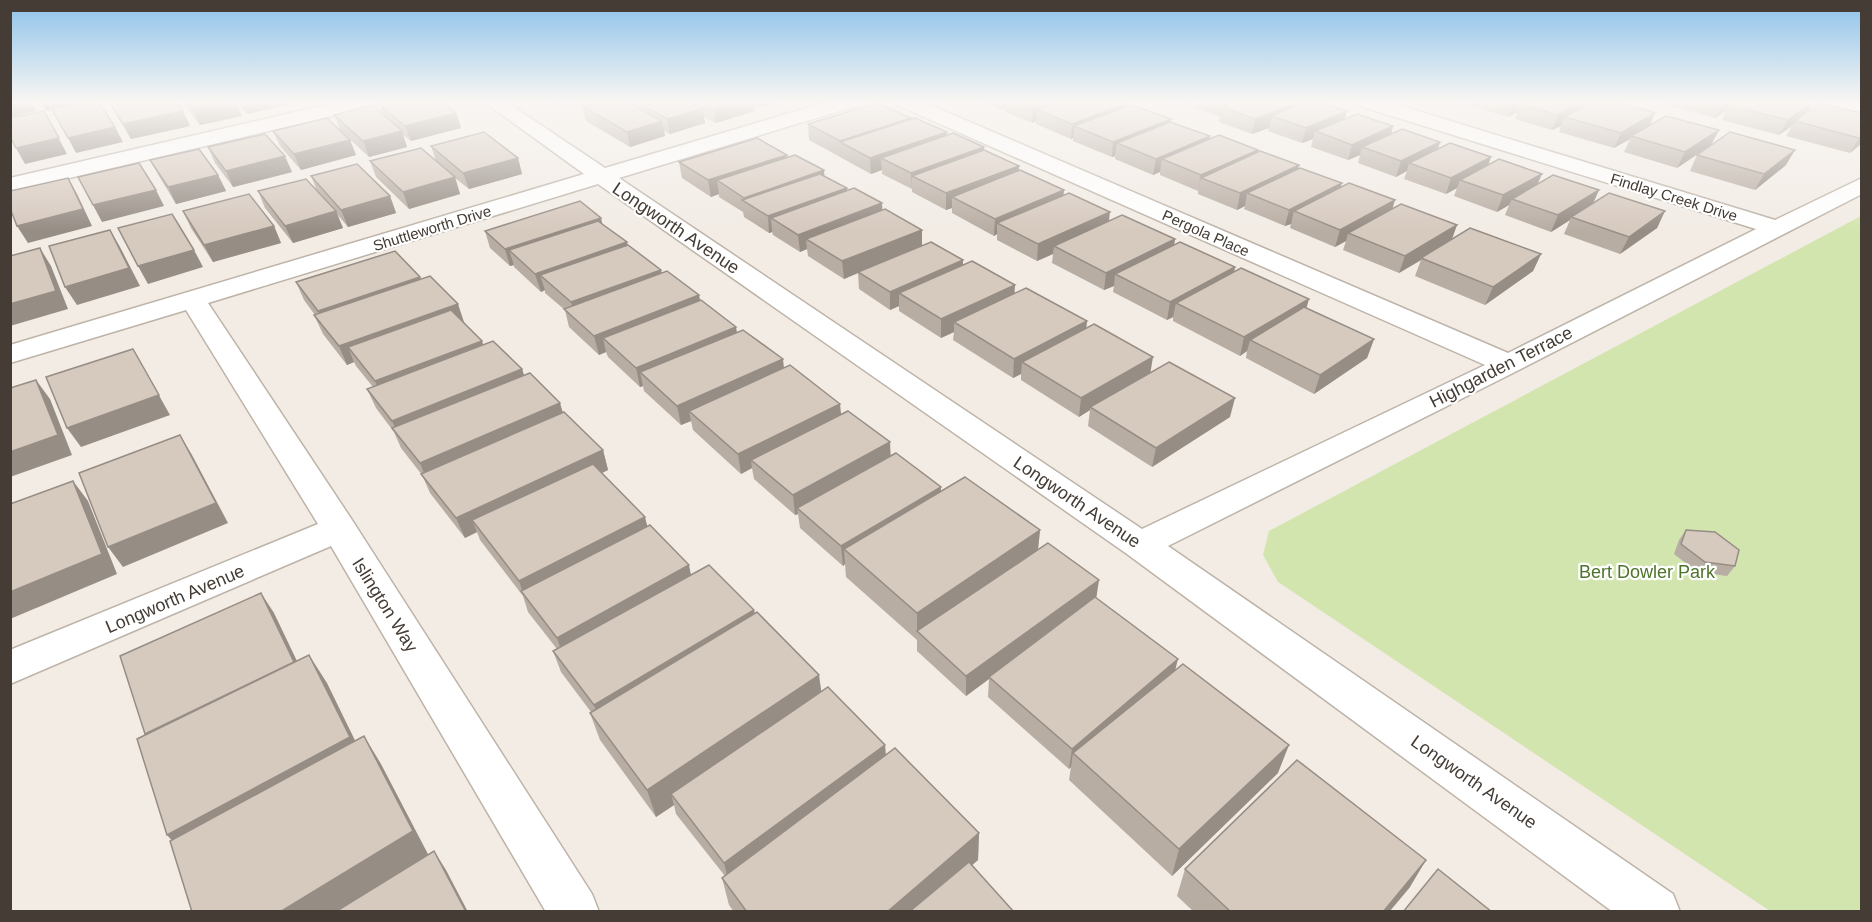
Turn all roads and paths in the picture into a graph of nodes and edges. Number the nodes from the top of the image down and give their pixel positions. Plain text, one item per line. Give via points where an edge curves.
1 (186, 144) edge
2 (554, 144) edge
3 (710, 144) edge
4 (1003, 144) edge
5 (1505, 144) edge
6 (601, 177) junction
7 (10, 185) edge
8 (1862, 185) edge
9 (1776, 228) junction
10 (194, 300) junction
11 (10, 354) edge
12 (1508, 364) junction
13 (339, 529) junction
14 (1140, 545) junction
15 (10, 668) edge
16 (574, 912) edge
17 (1655, 912) edge

1 - 7 street
2 - 6 street, Longworth Avenue
3 - 6 street, Shuttleworth Drive
4 - 12 street, Pergola Place
5 - 9 street, Findlay Creek Drive
6 - 10 street, Shuttleworth Drive
6 - 14 street, Longworth Avenue
8 - 9 street, Highgarden Terrace
9 - 12 street, Highgarden Terrace
10 - 11 street, Shuttleworth Drive
10 - 13 street, Islington Way
12 - 14 street, Highgarden Terrace
13 - 15 street, Longworth Avenue
13 - 16 street, Islington Way
14 - 17 street, Longworth Avenue

